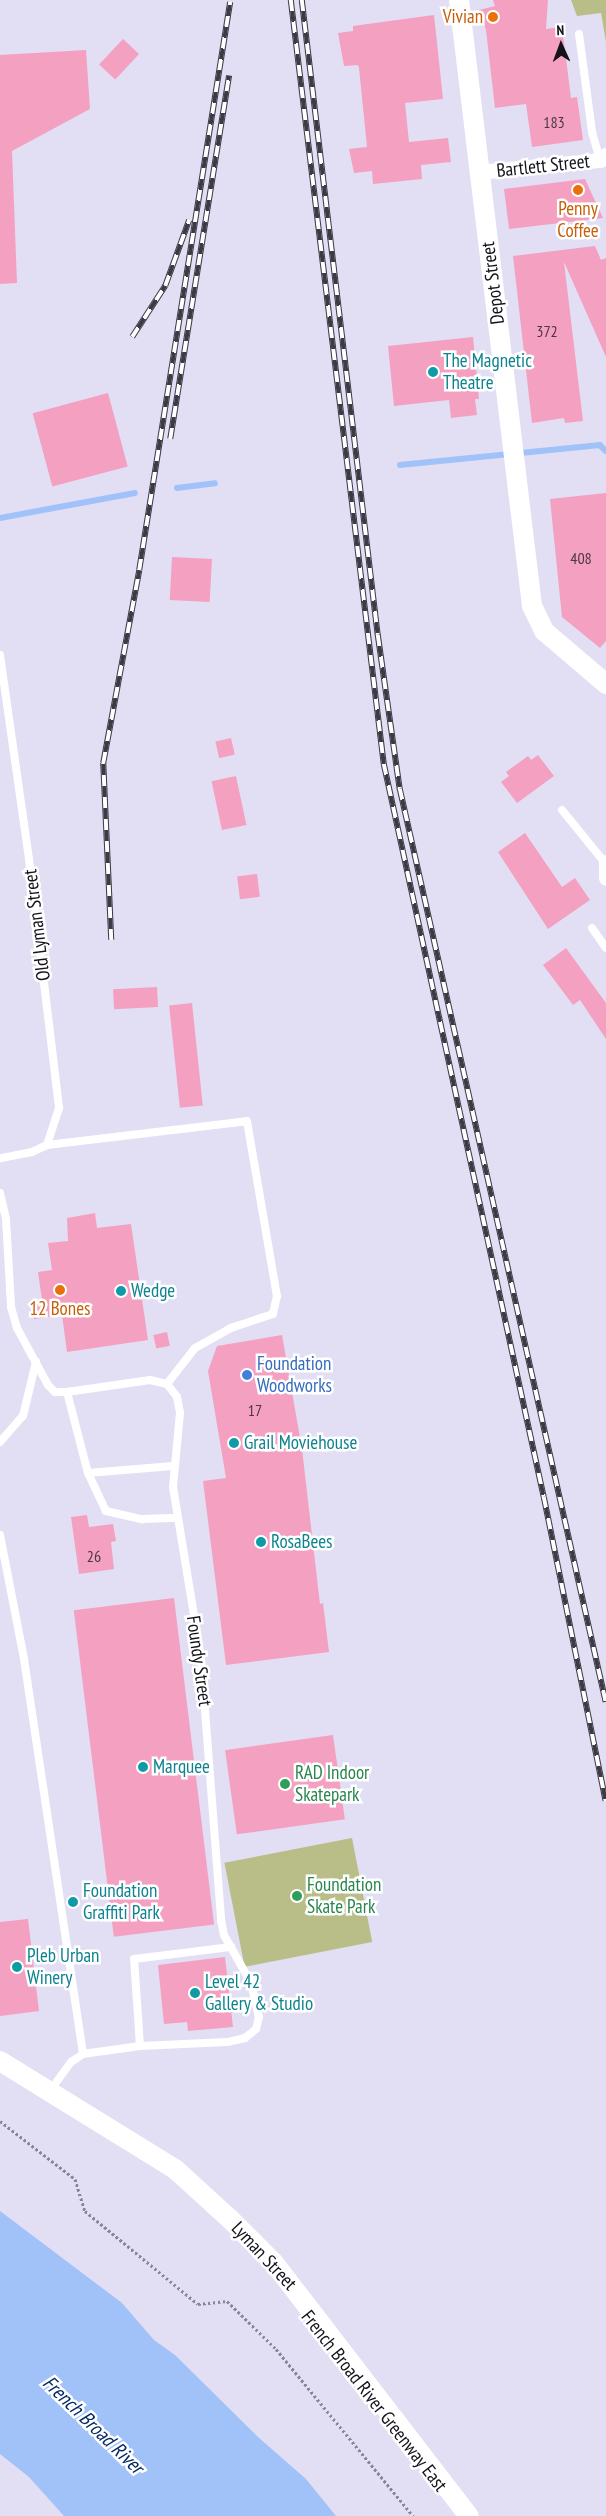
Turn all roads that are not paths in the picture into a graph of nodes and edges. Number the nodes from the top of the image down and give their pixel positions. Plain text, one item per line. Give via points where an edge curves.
1 (459, 0) edge
2 (579, 34) dead end
3 (604, 163) edge
4 (479, 172) junction
5 (0, 656) edge
6 (606, 684) edge
7 (562, 810) dead end
8 (606, 862) edge
9 (606, 878) edge
10 (592, 928) dead end
11 (606, 948) edge
12 (47, 1145) junction
13 (0, 1158) edge
14 (0, 1193) edge
15 (36, 1362) junction
16 (167, 1384) junction
17 (67, 1392) junction
18 (0, 1442) edge
19 (172, 1466) junction
20 (88, 1473) junction
21 (178, 1518) junction
22 (0, 1535) edge
23 (231, 1947) junction
24 (140, 2046) junction
25 (82, 2054) junction
26 (0, 2061) edge
27 (50, 2092) junction
28 (469, 2516) edge

1 - 4 street, Depot Street
2 - 3 lane via 592,132
3 - 4 street, Bartlett Street
4 - 6 street, Depot Street via 527,585 534,615 544,631
5 - 12 lane, Old Lyman Street via 59,1108
7 - 8 lane
8 - 9 street
10 - 11 lane
12 - 13 lane via 32,1152
12 - 16 lane via 247,1121 277,1296 273,1314 231,1328 195,1348
14 - 15 lane via 6,1219 11,1307 17,1328
15 - 17 lane via 55,1392
15 - 18 lane via 23,1416
16 - 17 lane via 150,1380
16 - 19 lane, Foundy Street via 177,1397 180,1413
17 - 20 lane
19 - 20 lane
19 - 21 lane, Foundy Street
20 - 21 lane via 106,1510 142,1520
21 - 23 lane, Foundy Street via 201,1658 221,1920
22 - 25 lane via 24,1659
23 - 24 lane via 134,1959
23 - 24 lane, Foundy Street via 256,1998 260,2017 256,2029 245,2038 227,2042
24 - 25 lane, Foundy Street
25 - 27 lane via 71,2062
26 - 27 street, Lyman Street
27 - 28 street, Lyman Street via 175,2169 274,2263

